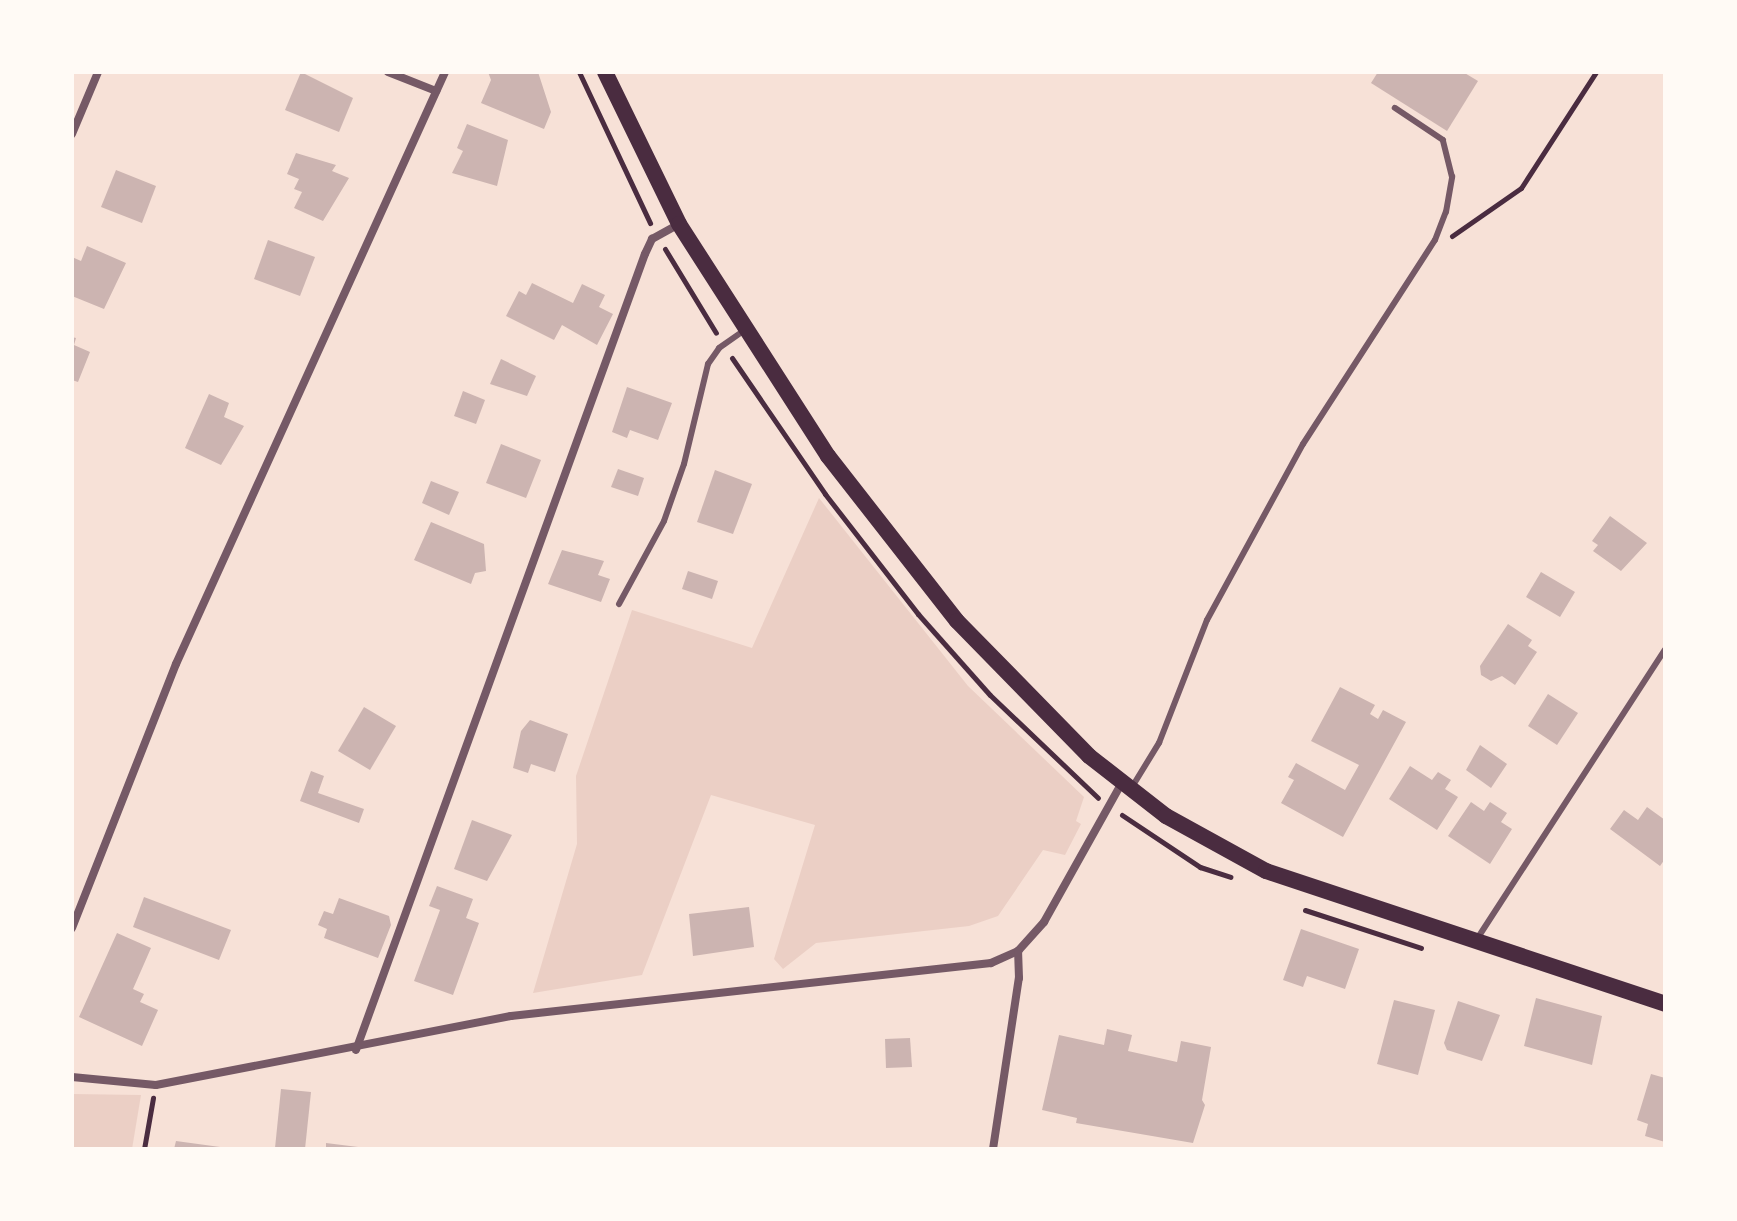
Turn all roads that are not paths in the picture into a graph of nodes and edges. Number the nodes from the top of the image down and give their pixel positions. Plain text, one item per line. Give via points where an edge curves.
1 (98, 72) edge
2 (388, 72) edge
3 (445, 72) edge
4 (605, 72) edge
5 (436, 91) junction
6 (1395, 108) dead end
7 (72, 134) edge
8 (679, 224) junction
9 (743, 331) junction
10 (619, 604) dead end
11 (1665, 650) edge
12 (1126, 787) junction
13 (72, 928) edge
14 (1474, 942) junction
15 (1018, 951) junction
16 (1665, 1004) edge
17 (356, 1050) junction
18 (72, 1077) edge
19 (993, 1149) edge

1 - 7 street
2 - 5 street
3 - 5 street
4 - 8 main road
5 - 13 street via 176,664
6 - 12 lane via 1443,140 1452,177 1435,240 1303,444 1207,620 1159,743
8 - 9 main road
8 - 17 street via 652,239 645,254
9 - 10 lane via 719,348 708,364 664,521
9 - 12 main road via 910,566 1020,690
11 - 14 lane
12 - 14 main road via 1191,832 1266,871
12 - 15 street via 1044,922
14 - 16 main road
15 - 17 street via 991,963 511,1016
15 - 19 street via 1019,978
17 - 18 street via 156,1085

